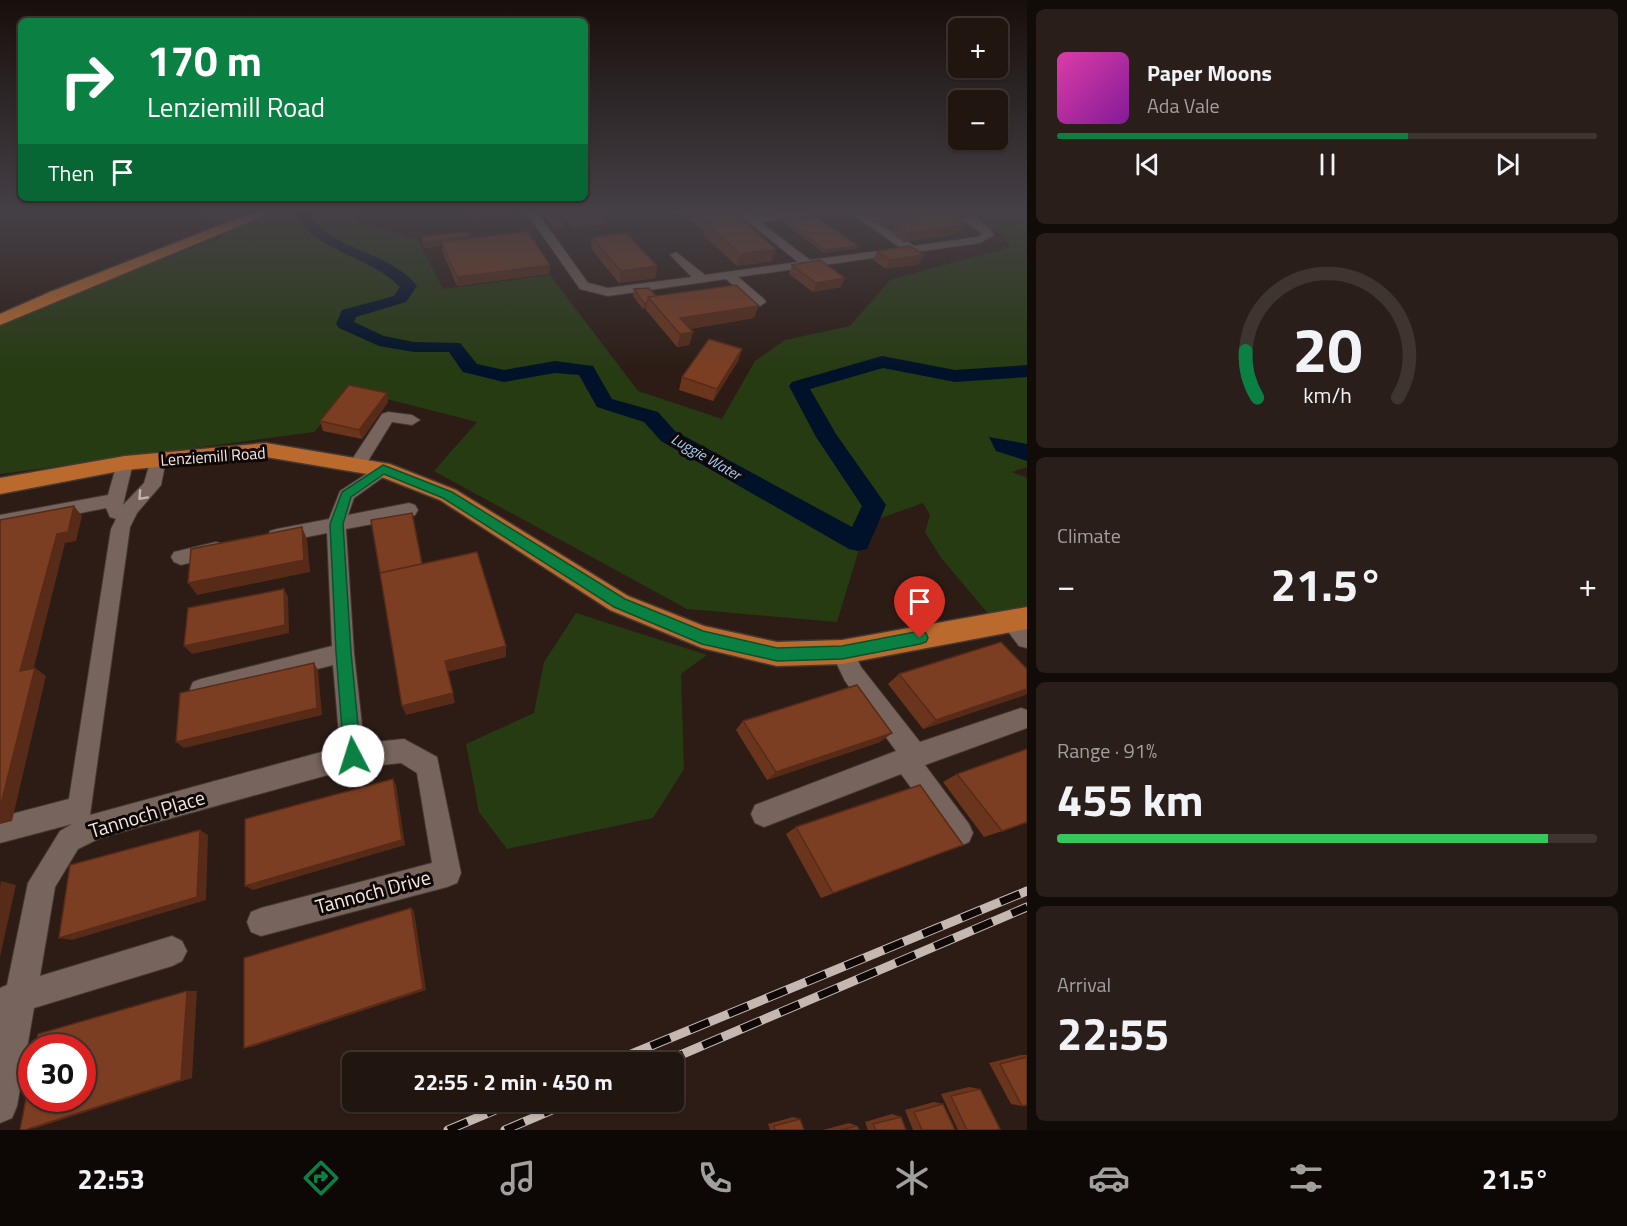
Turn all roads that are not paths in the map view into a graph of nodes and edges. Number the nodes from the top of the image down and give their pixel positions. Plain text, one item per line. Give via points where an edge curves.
1 (132, 265) edge
2 (567, 265) edge
3 (687, 265) edge
4 (795, 265) edge
5 (728, 275) junction
6 (702, 279) junction
7 (742, 286) junction
8 (693, 293) edge
9 (760, 302) dead end
10 (0, 320) edge
11 (412, 420) dead end
12 (158, 460) junction
13 (125, 463) junction
14 (357, 465) junction
15 (383, 469) junction
16 (0, 486) edge
17 (116, 500) junction
18 (409, 510) dead end
19 (0, 522) edge
20 (336, 524) junction
21 (121, 528) junction
22 (260, 540) edge
23 (238, 544) edge
24 (181, 557) dead end
25 (1019, 620) edge
26 (1027, 639) edge
27 (343, 652) junction
28 (842, 652) junction
29 (186, 693) edge
30 (1021, 719) dead end
31 (353, 756) junction
32 (910, 758) junction
33 (764, 814) dead end
34 (0, 830) edge
35 (960, 833) dead end
36 (261, 922) dead end
37 (172, 951) dead end
38 (10, 1000) edge
39 (0, 1106) edge

1 - 10 main road
2 - 6 street via 584,286 608,292
3 - 6 street
4 - 5 street
5 - 6 street
5 - 7 street
7 - 8 street
7 - 9 street
11 - 14 street via 388,417
12 - 13 main road, Lenziemill Road
12 - 14 main road, Lenziemill Road via 266,450
12 -> 21 street via 152,485 130,509
13 - 16 main road, Lenziemill Road
13 - 17 street
14 - 15 main road, Lenziemill Road
15 - 20 street via 346,495
15 - 28 main road, Lenziemill Road via 447,495 620,603 702,638 777,654
17 - 19 street
17 - 21 street via 114,506
18 - 20 street
20 - 22 street
20 - 27 street
21 - 34 street via 80,809
23 - 24 street
25 - 26 street
25 - 28 main road, Lenziemill Road
27 - 29 street
27 - 31 street
28 - 32 street
30 - 32 street
31 - 36 street, Tannoch Drive via 404,751 428,766 447,873
31 - 38 street, Tannoch Place via 96,826 69,840 42,883
32 - 33 street
32 - 35 street
37 - 38 street
38 - 39 street, Tannoch Place

